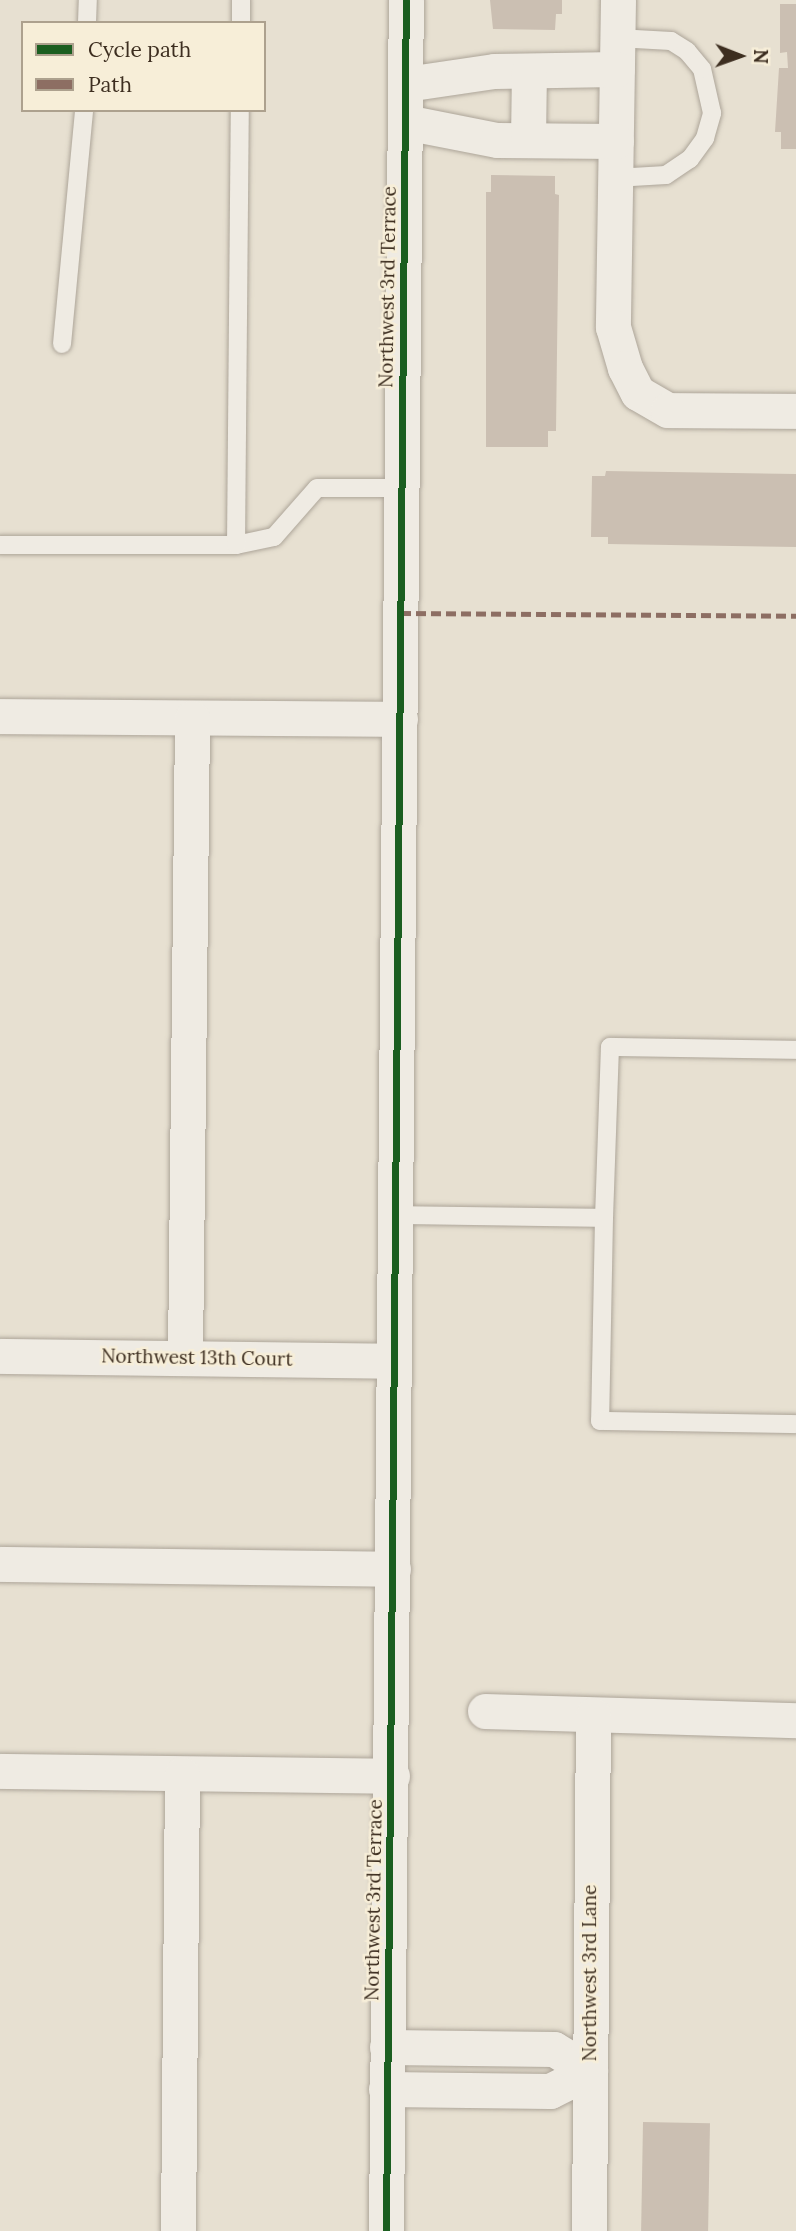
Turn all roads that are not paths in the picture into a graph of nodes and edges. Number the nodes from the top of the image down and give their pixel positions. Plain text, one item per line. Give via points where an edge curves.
1 (88, 0) edge
2 (241, 0) edge
3 (406, 0) edge
4 (618, 0) edge
5 (87, 21) edge
6 (241, 21) edge
7 (617, 53) junction
8 (529, 71) junction
9 (405, 83) junction
10 (83, 112) edge
11 (240, 112) edge
12 (405, 122) junction
13 (528, 140) junction
14 (616, 141) junction
15 (615, 178) junction
16 (62, 344) dead end
17 (796, 411) edge
18 (401, 488) junction
19 (0, 545) edge
20 (236, 545) junction
21 (0, 716) edge
22 (192, 718) junction
23 (400, 719) junction
24 (796, 1050) edge
25 (396, 1215) junction
26 (604, 1218) junction
27 (0, 1356) edge
28 (185, 1357) junction
29 (394, 1361) junction
30 (796, 1424) edge
31 (0, 1564) edge
32 (393, 1569) junction
33 (485, 1711) dead end
34 (593, 1715) junction
35 (796, 1720) edge
36 (0, 1771) edge
37 (182, 1774) junction
38 (392, 1776) junction
39 (387, 2047) junction
40 (590, 2071) junction
41 (386, 2090) junction
42 (177, 2231) edge
43 (386, 2231) edge
44 (589, 2231) edge

1 - 5 lane
2 - 6 lane
3 - 9 street, Northwest 3rd Terrace
4 - 7 street
7 - 8 street
7 - 14 street
7 - 15 lane via 671,41 687,51 702,69 712,113 705,138 690,159 666,175
8 - 9 street
8 - 13 street
9 - 12 street, Northwest 3rd Terrace
10 - 16 lane
11 - 20 lane
12 - 13 street via 497,140
12 - 18 street, Northwest 3rd Terrace
13 - 14 street
14 - 15 street
15 - 17 street via 613,327 638,393 668,410
18 - 20 lane via 317,488 274,537
18 - 23 street, Northwest 3rd Terrace
19 - 20 lane
21 - 22 street
22 - 23 street
22 - 28 street
23 - 25 street, Northwest 3rd Terrace
24 - 26 lane via 610,1047
25 - 26 lane
25 - 29 street, Northwest 3rd Terrace
26 - 30 lane via 600,1422
27 - 28 street, Northwest 13th Court
28 - 29 street, Northwest 13th Court
29 - 32 street, Northwest 3rd Terrace
31 - 32 street
32 - 38 street, Northwest 3rd Terrace
33 - 34 street
34 - 35 street
34 - 40 street, Northwest 3rd Lane
36 - 37 street
37 - 38 street
37 - 42 street
38 - 39 street, Northwest 3rd Terrace
39 - 40 street via 554,2049
39 - 41 street, Northwest 3rd Terrace
40 - 41 street via 550,2091
40 - 44 street, Northwest 3rd Lane
41 - 43 street, Northwest 3rd Terrace

